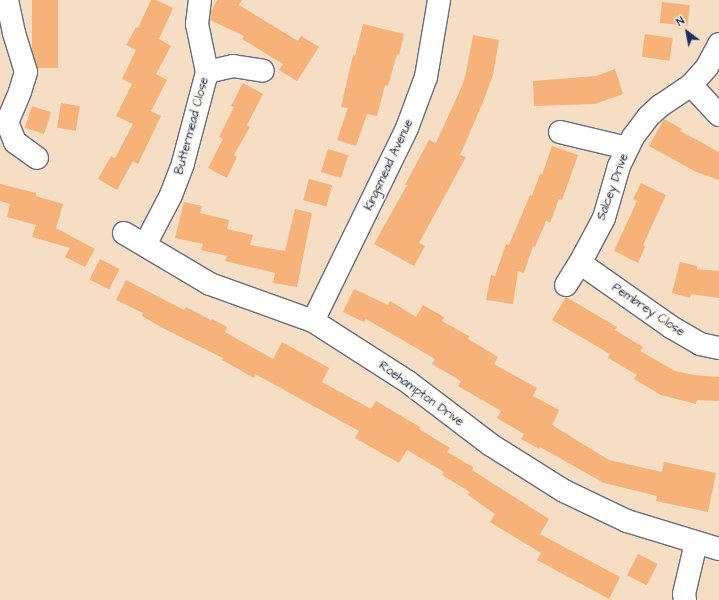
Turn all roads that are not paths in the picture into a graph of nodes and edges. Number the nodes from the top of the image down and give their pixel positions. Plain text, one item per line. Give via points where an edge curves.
1 (7, 0) edge
2 (200, 0) edge
3 (439, 0) edge
4 (719, 44) edge
5 (263, 71) dead end
6 (207, 72) junction
7 (697, 91) junction
8 (719, 115) edge
9 (3, 120) edge
10 (560, 132) dead end
11 (627, 148) junction
12 (37, 158) dead end
13 (124, 233) dead end
14 (145, 245) junction
15 (580, 263) junction
16 (566, 285) dead end
17 (313, 321) junction
18 (719, 348) edge
19 (696, 543) junction
20 (719, 549) edge
21 (685, 600) edge

1 - 9 street via 26,72 20,92
2 - 6 street, Buttermead Close via 197,24
3 - 17 street, Kingsmead Avenue via 426,77 407,128
4 - 7 street, Salcey Drive
5 - 6 street, Buttermead Close via 233,66
6 - 14 street, Buttermead Close via 183,163 171,194
7 - 8 street
7 - 11 street, Salcey Drive via 660,106 648,117
9 - 12 street via 15,142
10 - 11 street
11 - 15 street, Salcey Drive via 604,218
13 - 14 street, Roehampton Drive
14 - 17 street, Roehampton Drive via 210,284
15 - 16 street, Salcey Drive
15 - 18 street, Pembrey Close via 670,327 700,344
17 - 19 street, Roehampton Drive via 408,382 491,445 564,491 628,521
19 - 20 street, Roehampton Drive
19 - 21 street via 684,594

